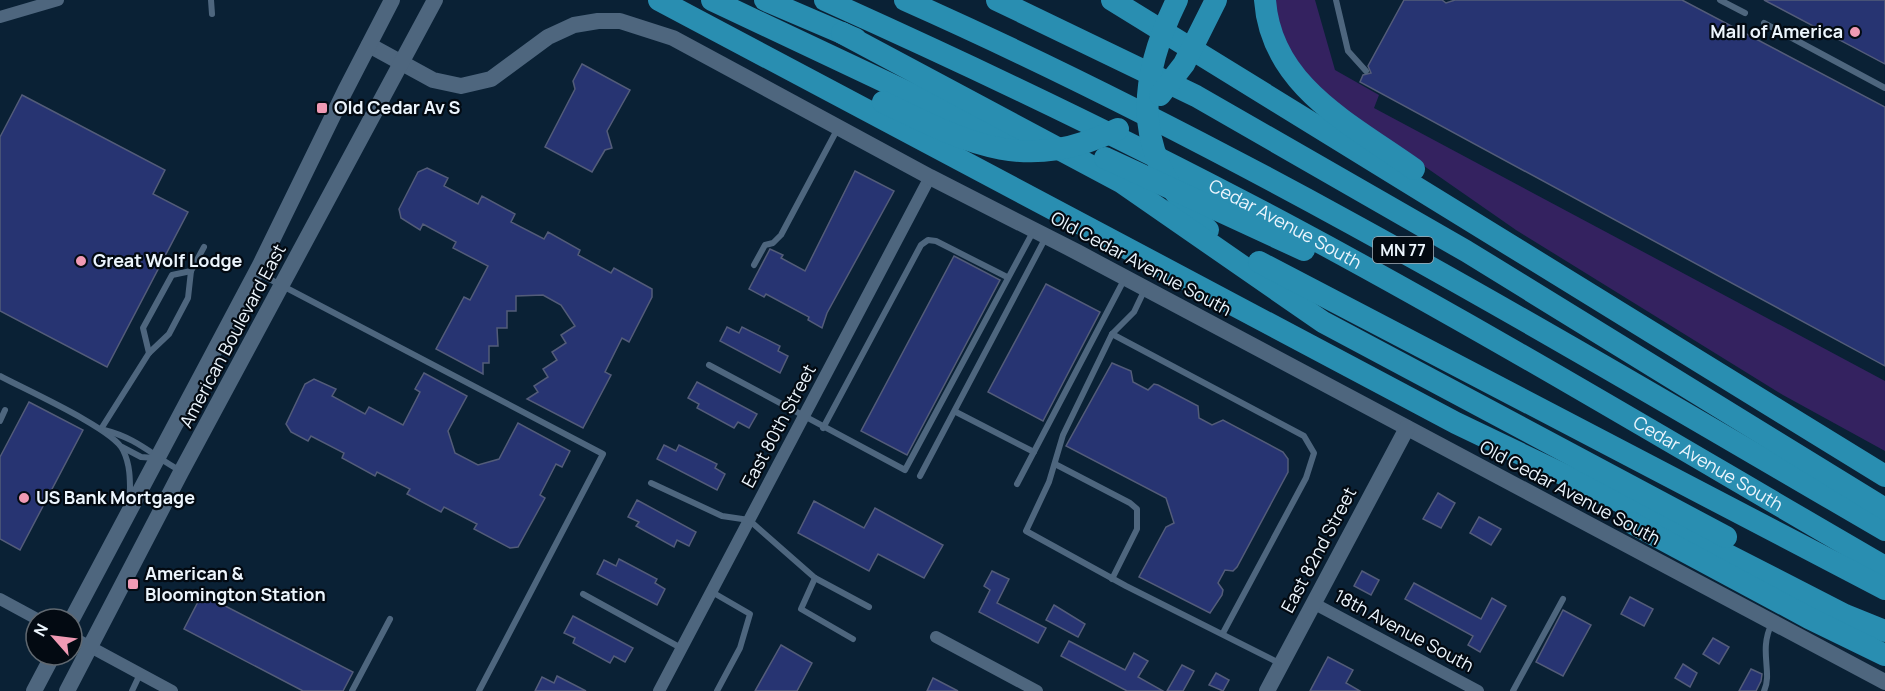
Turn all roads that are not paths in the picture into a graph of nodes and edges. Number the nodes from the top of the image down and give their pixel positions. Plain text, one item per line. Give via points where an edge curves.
1 (58, 0) edge
2 (211, 0) edge
3 (392, 0) edge
4 (435, 0) edge
5 (659, 0) edge
6 (712, 0) edge
7 (765, 0) edge
8 (825, 0) edge
9 (905, 0) edge
10 (997, 0) edge
11 (1004, 0) edge
12 (1112, 0) edge
13 (1177, 0) edge
14 (1214, 0) edge
15 (1265, 0) edge
16 (1336, 0) edge
17 (1720, 0) edge
18 (1745, 13) dead end
19 (212, 14) dead end
20 (0, 17) edge
21 (696, 18) junction
22 (1038, 19) junction
23 (1764, 23) dead end
24 (842, 33) junction
25 (369, 45) junction
26 (402, 63) junction
27 (1366, 71) dead end
28 (1885, 88) edge
29 (838, 127) junction
30 (930, 177) junction
31 (1462, 215) junction
32 (1040, 233) junction
33 (204, 246) dead end
34 (754, 265) dead end
35 (191, 271) junction
36 (256, 272) junction
37 (1007, 277) junction
38 (1126, 278) junction
39 (282, 286) junction
40 (1145, 288) junction
41 (1474, 328) junction
42 (1112, 334) junction
43 (1660, 339) junction
44 (149, 353) junction
45 (709, 365) dead end
46 (0, 376) edge
47 (6, 410) dead end
48 (956, 412) junction
49 (803, 418) junction
50 (0, 421) edge
51 (1456, 423) junction
52 (823, 428) junction
53 (1407, 428) junction
54 (101, 429) junction
55 (122, 447) junction
56 (1034, 452) junction
57 (158, 458) junction
58 (1885, 458) edge
59 (1055, 464) junction
60 (182, 471) junction
61 (920, 476) dead end
62 (1885, 476) edge
63 (651, 483) dead end
64 (1017, 484) dead end
65 (1885, 509) edge
66 (127, 515) junction
67 (749, 520) junction
68 (1885, 530) edge
69 (1885, 567) edge
70 (815, 578) junction
71 (1112, 579) junction
72 (1885, 589) edge
73 (711, 591) junction
74 (583, 594) dead end
75 (0, 599) edge
76 (1563, 599) dead end
77 (1313, 603) junction
78 (78, 607) edge
79 (869, 607) dead end
80 (24, 612) edge
81 (1858, 615) junction
82 (390, 619) dead end
83 (1885, 621) edge
84 (1772, 622) junction
85 (1885, 631) edge
86 (1223, 633) junction
87 (936, 637) dead end
88 (854, 639) dead end
89 (84, 644) edge
90 (90, 647) junction
91 (681, 648) junction
92 (1885, 655) edge
93 (1281, 664) junction
94 (47, 667) edge
95 (140, 674) junction
96 (1885, 682) edge
97 (34, 691) edge
98 (67, 691) edge
99 (132, 691) edge
100 (172, 691) edge
101 (352, 691) edge
102 (479, 691) edge
103 (659, 691) edge
104 (717, 691) edge
105 (1037, 691) edge
106 (1267, 691) edge
107 (1478, 691) edge
108 (1514, 691) edge
109 (1764, 691) edge

1 - 20 street
2 - 19 lane
3 - 25 street, American Boulevard East
4 - 26 street, American Boulevard East
5 - 21 highway
6 - 14 highway via 1000,136 1042,141 1082,132 1117,117 1148,94
7 - 24 highway
8 - 41 highway, Cedar Avenue South / MN 77 via 1136,147
9 - 68 highway, Cedar Avenue South / MN 77 via 1155,119 1396,246
10 - 22 highway
11 - 22 highway
12 - 31 highway
13 - 72 highway via 1150,68 1147,110 1155,152 1176,194 1212,234 1411,344
14 - 21 highway via 1184,64 1159,97 1124,126 1087,144 1040,152 994,149 950,134 824,73
15 - 31 highway via 1266,19 1280,57 1308,93 1430,181
16 - 27 lane via 1348,51
17 - 18 lane
21 - 51 highway
22 - 65 highway via 1196,96 1456,245
23 - 28 lane
24 - 41 highway
24 - 81 highway via 1121,182 1323,322
25 - 26 street, Old Cedar Avenue South
25 - 36 street, American Boulevard East
26 - 29 street, Old Cedar Avenue South via 446,83 474,84 491,79 548,37 574,26 620,21 673,38
26 - 39 street, American Boulevard East
29 - 30 street, Old Cedar Avenue South
29 - 34 lane via 781,235 765,245
30 - 32 street, Old Cedar Avenue South
30 - 49 street, East 80th Street
31 - 43 highway
32 - 37 lane
32 - 38 street, Old Cedar Avenue South
32 - 48 lane
33 - 35 lane
35 - 44 lane via 188,298 169,334
35 - 44 lane via 172,275 143,328
36 - 39 lane
36 - 57 street, American Boulevard East
37 - 52 lane via 936,242 928,240 921,245
37 - 52 lane via 905,470
38 - 40 street, Old Cedar Avenue South
38 - 56 lane
39 - 60 street, American Boulevard East
39 - 102 lane via 603,454
40 - 42 lane via 1134,312
40 - 53 street, Old Cedar Avenue South
41 - 69 highway, Cedar Avenue South / MN 77
42 - 59 lane via 1063,435
42 - 86 lane via 1304,436 1314,453 1306,478
43 - 58 highway via 1767,392
43 - 62 highway
44 - 54 lane
45 - 49 lane
46 - 54 lane
47 - 50 lane
48 - 56 lane
48 - 61 lane
49 - 52 lane
49 - 67 street, East 80th Street
51 - 81 highway
51 - 92 highway via 1549,479
53 - 77 street, East 82nd Street
53 - 84 street, Old Cedar Avenue South
54 - 55 lane
54 - 57 lane via 146,446
55 - 57 lane via 141,457
55 - 66 lane via 130,470
56 - 64 lane
57 - 60 lane
57 - 66 street, American Boulevard East
59 - 71 lane via 1137,509 1137,529
59 - 71 lane via 1026,531
60 - 90 street, American Boulevard East
63 - 67 lane via 722,516
66 - 78 street, American Boulevard East
67 - 70 lane
67 - 73 street, East 80th Street
70 - 79 lane
70 - 88 lane via 801,609
71 - 86 lane
73 - 91 street, East 80th Street
73 - 104 lane via 750,614 740,648
74 - 91 lane
75 - 80 street
76 - 108 lane
77 - 93 street, East 82nd Street
77 - 107 street, 18th Avenue South
81 - 83 highway
81 - 85 highway
82 - 101 lane
84 - 96 street, Old Cedar Avenue South
84 - 109 lane via 1764,638 1768,684
86 - 93 lane
87 - 105 street
89 - 90 street
90 - 95 street
90 - 98 street, American Boulevard East
91 - 103 street, East 80th Street
93 - 106 street, East 82nd Street
94 - 97 street
95 - 99 lane
95 - 100 street

